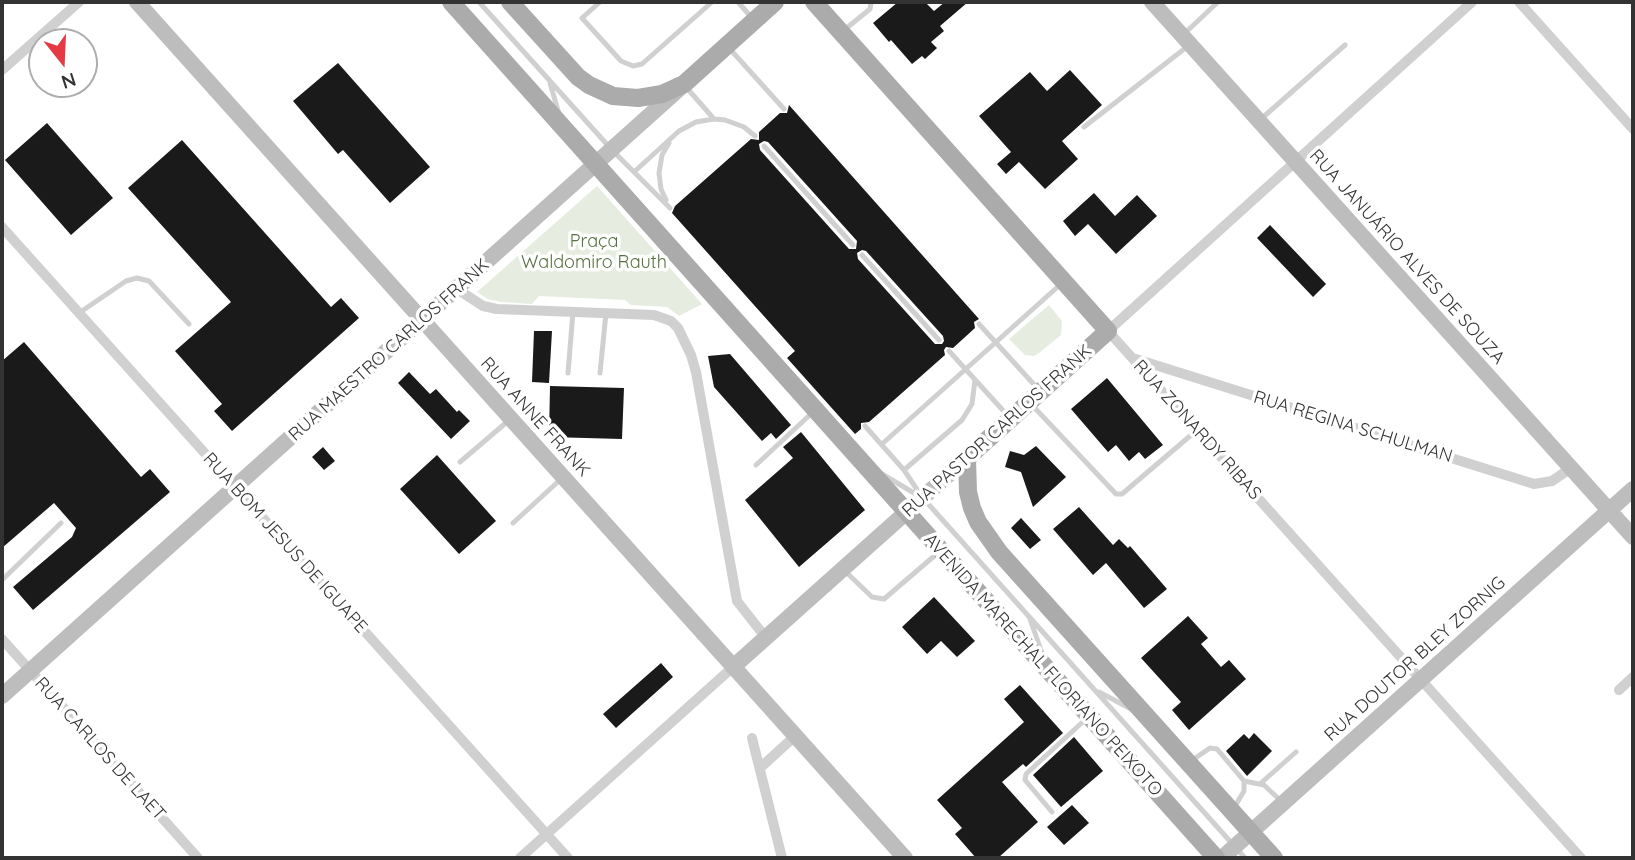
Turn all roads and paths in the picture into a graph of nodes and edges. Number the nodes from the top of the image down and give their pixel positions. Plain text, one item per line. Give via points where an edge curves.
1 (79, 2) edge
2 (137, 2) edge
3 (451, 2) edge
4 (479, 2) edge
5 (510, 2) edge
6 (600, 2) edge
7 (712, 2) edge
8 (738, 2) edge
9 (775, 2) edge
10 (814, 2) edge
11 (871, 2) edge
12 (1152, 2) edge
13 (1218, 2) edge
14 (1472, 2) edge
15 (1519, 2) edge
16 (755, 20) junction
17 (842, 33) junction
18 (1186, 40) junction
19 (1345, 45) dead end
20 (726, 46) junction
21 (2, 70) edge
22 (549, 80) junction
23 (684, 84) junction
24 (784, 109) dead end
25 (714, 118) junction
26 (1259, 121) junction
27 (562, 126) junction
28 (1084, 127) dead end
29 (1633, 129) edge
30 (755, 136) dead end
31 (673, 138) junction
32 (764, 146) dead end
33 (612, 150) junction
34 (1296, 161) junction
35 (596, 164) junction
36 (634, 172) junction
37 (2, 227) edge
38 (853, 245) dead end
39 (862, 255) dead end
40 (1064, 281) junction
41 (457, 289) junction
42 (573, 312) junction
43 (79, 313) junction
44 (606, 313) junction
45 (422, 320) junction
46 (188, 324) dead end
47 (979, 324) dead end
48 (1108, 331) junction
49 (939, 340) dead end
50 (996, 342) junction
51 (949, 351) dead end
52 (1133, 358) junction
53 (965, 369) junction
54 (568, 373) dead end
55 (600, 373) dead end
56 (975, 380) junction
57 (1035, 397) junction
58 (815, 410) junction
59 (511, 419) junction
60 (1010, 419) junction
61 (865, 426) dead end
62 (1197, 430) junction
63 (882, 444) junction
64 (967, 458) junction
65 (460, 462) dead end
66 (864, 464) junction
67 (756, 465) dead end
68 (1571, 467) junction
69 (904, 470) junction
70 (563, 477) junction
71 (235, 488) junction
72 (1633, 489) edge
73 (922, 497) junction
74 (1609, 510) junction
75 (906, 512) junction
76 (61, 523) dead end
77 (513, 523) dead end
78 (1633, 537) edge
79 (941, 550) junction
80 (842, 569) junction
81 (2, 580) edge
82 (1029, 616) junction
83 (766, 638) junction
84 (2, 639) edge
85 (733, 667) junction
86 (30, 671) junction
87 (1054, 677) junction
88 (1633, 677) edge
89 (1421, 680) junction
90 (1094, 690) junction
91 (1619, 690) dead end
92 (2, 696) edge
93 (1146, 715) junction
94 (1089, 716) junction
95 (796, 736) junction
96 (752, 738) dead end
97 (1296, 751) dead end
98 (1189, 763) junction
99 (760, 768) junction
100 (1244, 781) junction
101 (1261, 783) junction
102 (1283, 803) junction
103 (1232, 811) junction
104 (1052, 812) dead end
105 (1251, 832) junction
106 (546, 835) junction
107 (1240, 853) edge
108 (198, 858) edge
109 (520, 858) edge
110 (568, 858) edge
111 (782, 858) edge
112 (905, 858) edge
113 (1216, 858) edge
114 (1222, 858) edge
115 (1274, 858) edge
116 (1581, 858) edge

1 - 21 street
2 - 45 street, RUA ANNE FRANK
3 - 27 main road, AVENIDA MARECHAL FLORIANO PEIXOTO
4 - 22 lane
5 - 23 main road via 578,77 601,92 638,98
6 - 7 lane via 582,18 621,61 633,66 642,64
8 - 16 lane
9 - 16 main road, RUA MAESTRO CARLOS FRANK
10 - 17 main road, RUA ZONARDY RIBAS
11 - 17 lane via 870,9
12 - 18 street, RUA JANUÁRIO ALVES DE SOUZA
13 - 18 lane
14 - 34 street, RUA PASTOR CARLOS FRANK
15 - 29 street
16 - 20 main road, RUA MAESTRO CARLOS FRANK
17 - 40 main road, RUA ZONARDY RIBAS
18 - 26 street, RUA JANUÁRIO ALVES DE SOUZA
18 - 28 lane
19 - 26 lane
20 - 23 main road, RUA MAESTRO CARLOS FRANK
20 - 24 lane
22 - 27 lane
22 - 33 lane
23 - 25 lane
23 - 33 street, RUA MAESTRO CARLOS FRANK
25 - 30 lane via 735,122
25 - 31 lane via 687,126
26 - 34 street, RUA JANUÁRIO ALVES DE SOUZA
27 - 35 main road, AVENIDA MARECHAL FLORIANO PEIXOTO
31 - 36 lane
31 - 36 lane via 662,155 659,173 670,208
32 - 38 lane
33 - 35 street, RUA MAESTRO CARLOS FRANK
33 - 36 lane
34 - 48 street, RUA PASTOR CARLOS FRANK
34 - 68 street, RUA JANUÁRIO ALVES DE SOUZA
35 - 41 street, RUA MAESTRO CARLOS FRANK
35 - 58 main road, AVENIDA MARECHAL FLORIANO PEIXOTO
37 - 43 street, RUA BOM JESUS DE IGUAPE
39 - 49 lane
40 - 48 main road, RUA ZONARDY RIBAS
40 - 50 lane
41 - 42 street via 483,306 497,309
41 - 45 street, RUA MAESTRO CARLOS FRANK
42 - 44 street
42 - 54 lane
43 - 46 lane via 137,278 149,281
43 - 71 street, RUA BOM JESUS DE IGUAPE
44 - 55 lane
44 - 83 street via 654,315 671,321 685,340 696,372 737,601
45 - 59 street, RUA ANNE FRANK
45 - 71 street, RUA MAESTRO CARLOS FRANK
47 - 50 lane
48 - 52 street, RUA ZONARDY RIBAS
48 - 57 main road, RUA PASTOR CARLOS FRANK
50 - 53 lane
50 - 57 lane
51 - 53 lane
52 - 62 street, RUA ZONARDY RIBAS
52 - 68 street, RUA REGINA SCHULMAN via 1534,484 1552,481
53 - 56 lane
53 - 63 lane
56 - 60 lane
56 - 69 lane via 972,404 962,420
57 - 60 main road, RUA PASTOR CARLOS FRANK
57 - 62 lane via 1116,494 1122,494
58 - 66 main road, AVENIDA MARECHAL FLORIANO PEIXOTO
58 - 67 lane
59 - 65 lane
59 - 70 street, RUA ANNE FRANK
60 - 64 main road, RUA PASTOR CARLOS FRANK
61 - 63 lane
62 - 89 street, RUA ZONARDY RIBAS
63 - 69 lane
64 - 73 street, RUA PASTOR CARLOS FRANK
64 - 93 main road via 972,508 988,538
66 - 73 lane
66 - 75 main road, AVENIDA MARECHAL FLORIANO PEIXOTO
68 - 74 street, RUA JANUÁRIO ALVES DE SOUZA
69 - 73 lane
70 - 77 lane
70 - 85 street, RUA ANNE FRANK
71 - 86 street, RUA MAESTRO CARLOS FRANK
71 - 106 street, RUA BOM JESUS DE IGUAPE
72 - 74 street, RUA DOUTOR BLEY ZORNIG
73 - 75 street, RUA PASTOR CARLOS FRANK
73 - 82 lane
74 - 78 street, RUA JANUÁRIO ALVES DE SOUZA
74 - 89 street, RUA DOUTOR BLEY ZORNIG
75 - 79 main road, AVENIDA MARECHAL FLORIANO PEIXOTO
75 - 80 street, RUA PASTOR CARLOS FRANK
76 - 81 lane
79 - 80 lane via 884,598 872,597
79 - 87 main road, AVENIDA MARECHAL FLORIANO PEIXOTO
80 - 83 street, RUA PASTOR CARLOS FRANK
82 - 87 lane
82 - 90 lane
83 - 85 street, RUA PASTOR CARLOS FRANK
84 - 86 street, RUA CARLOS DE LAET
85 - 95 street, RUA ANNE FRANK
85 - 106 street, RUA PASTOR CARLOS FRANK
86 - 92 street, RUA MAESTRO CARLOS FRANK
86 - 108 street, RUA CARLOS DE LAET
87 - 94 main road, AVENIDA MARECHAL FLORIANO PEIXOTO
88 - 91 street
89 - 102 street, RUA DOUTOR BLEY ZORNIG
89 - 116 street, RUA ZONARDY RIBAS
90 - 93 lane
90 - 107 lane
93 - 98 main road
94 - 104 lane via 1026,774 1025,780
94 - 113 main road, AVENIDA MARECHAL FLORIANO PEIXOTO
95 - 99 street
95 - 112 street, RUA ANNE FRANK
96 - 99 street
97 - 101 lane
98 - 100 lane via 1214,747
98 - 103 main road
99 - 111 street
100 - 101 lane
100 - 103 lane via 1244,791
101 - 102 lane
102 - 105 street, RUA DOUTOR BLEY ZORNIG
103 - 105 main road
105 - 107 street, RUA DOUTOR BLEY ZORNIG
105 - 115 main road
106 - 109 street, RUA PASTOR CARLOS FRANK
106 - 110 street, RUA BOM JESUS DE IGUAPE
107 - 114 street, RUA DOUTOR BLEY ZORNIG

